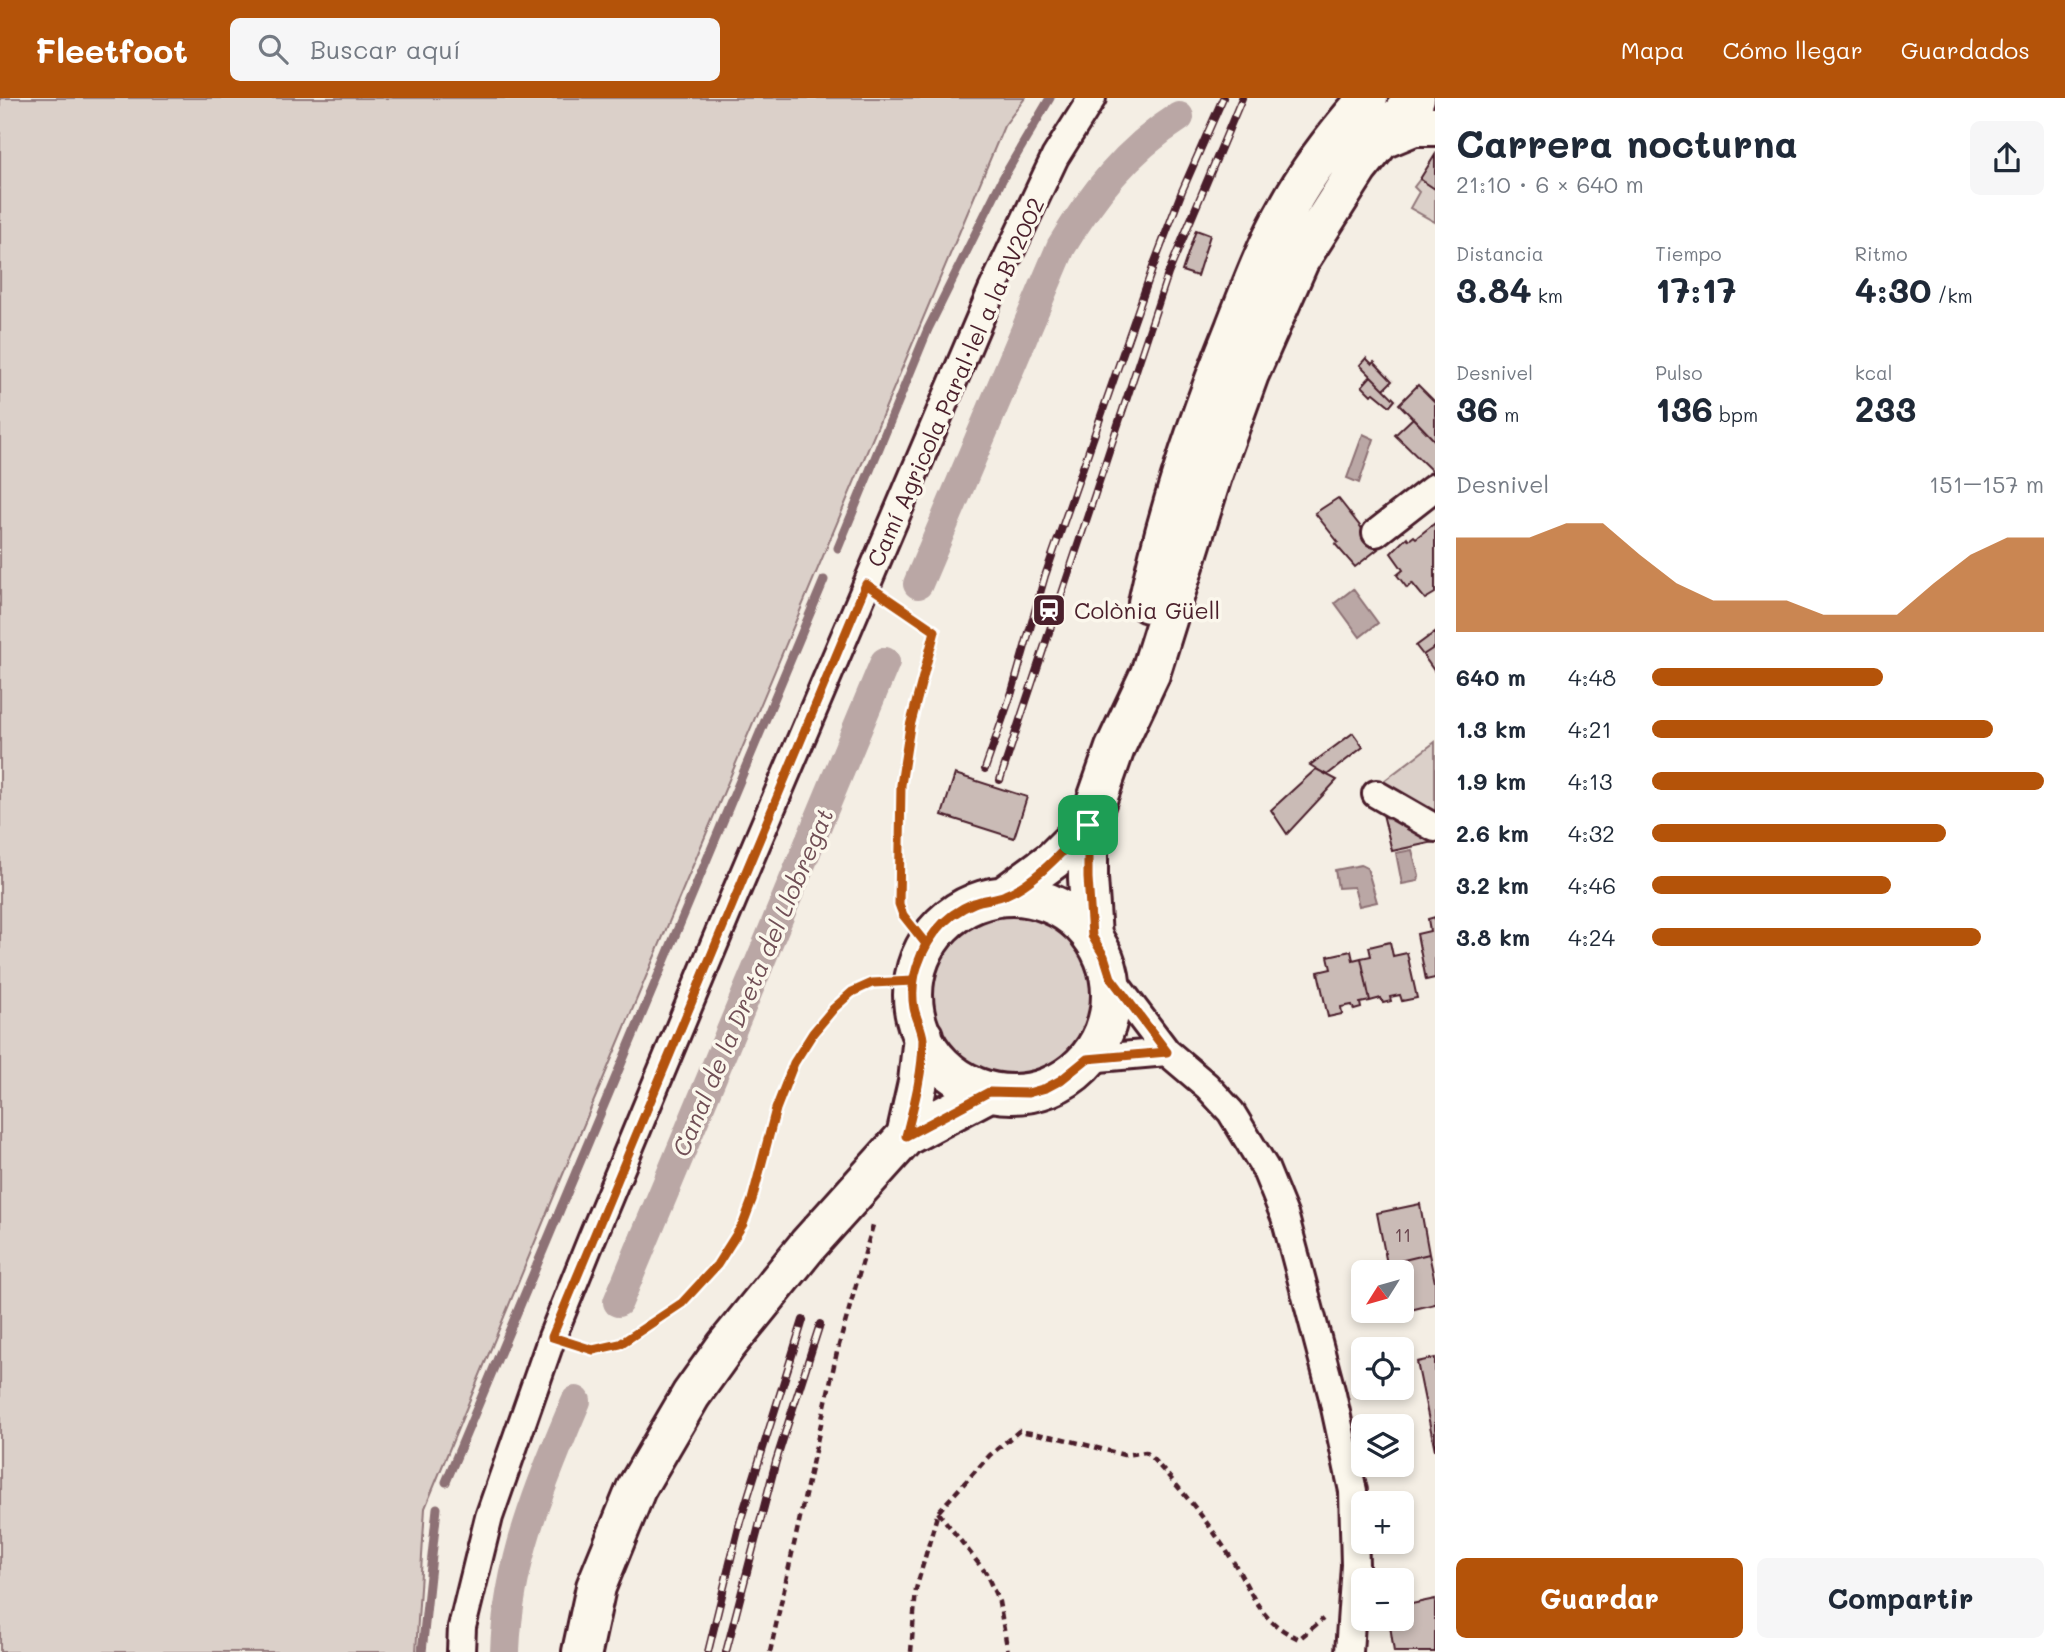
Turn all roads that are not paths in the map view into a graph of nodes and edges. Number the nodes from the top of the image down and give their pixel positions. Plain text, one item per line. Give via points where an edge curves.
1 (1092, 98) edge
2 (1368, 98) edge
3 (1415, 98) edge
4 (1426, 98) edge
5 (1435, 115) edge
6 (1435, 126) edge
7 (1380, 140) junction
8 (1435, 487) edge
9 (1376, 533) dead end
10 (1115, 748) junction
11 (1377, 794) dead end
12 (1088, 825) junction
13 (1435, 828) edge
14 (1004, 896) junction
15 (1092, 936) junction
16 (1111, 978) junction
17 (923, 1036) junction
18 (1167, 1052) junction
19 (1087, 1059) junction
20 (989, 1092) junction
21 (906, 1136) junction
22 (461, 1652) edge
23 (582, 1652) edge
24 (1349, 1652) edge

1 - 22 street, Camí Agricola Paral·lel a la BV2002 via 1055,157 992,290 552,1337 489,1517 462,1627
2 - 10 main road via 1289,206 1214,379 1155,571
3 - 7 main road
4 - 5 main road
6 - 7 main road via 1414,126
7 - 10 main road via 1336,198 1273,315 1212,476 1150,674
8 - 9 street
10 - 12 main road
11 - 13 street
12 - 14 main road via 1054,860
12 - 15 main road
14 - 15 main road via 1043,900 1077,920
14 - 17 main road via 971,904 936,930 926,944 913,981
15 - 16 main road
16 - 18 street
16 - 19 main road via 1106,1028 1100,1045
17 - 20 main road via 933,1055 952,1074
17 - 21 main road via 919,1082
18 - 19 street
18 - 24 street via 1231,1112 1265,1168 1284,1217 1353,1491 1355,1565
19 - 20 main road via 1046,1088 1028,1093
20 - 21 main road
21 - 23 main road via 808,1245 691,1395 648,1464 612,1544 596,1587

